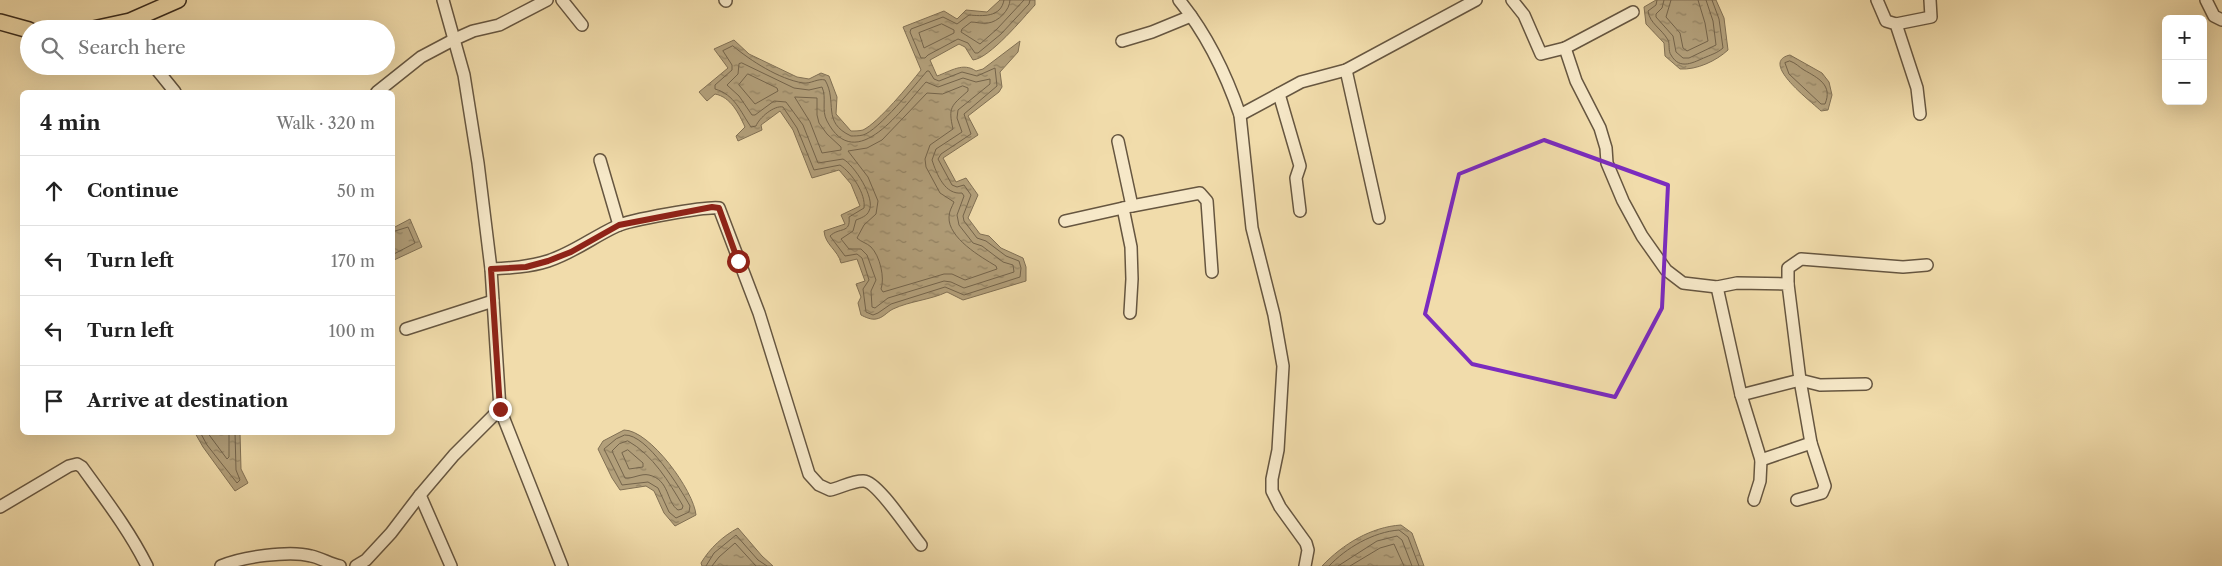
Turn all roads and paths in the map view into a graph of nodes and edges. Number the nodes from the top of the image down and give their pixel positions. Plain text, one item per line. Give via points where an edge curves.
1 (178, 0) edge
2 (443, 0) edge
3 (547, 0) edge
4 (562, 0) edge
5 (1178, 0) edge
6 (1476, 0) edge
7 (1512, 0) edge
8 (1877, 0) edge
9 (1930, 0) edge
10 (2206, 0) edge
11 (1633, 12) dead end
12 (1191, 16) junction
13 (141, 20) edge
14 (2222, 20) edge
15 (0, 22) edge
16 (1896, 24) junction
17 (582, 25) dead end
18 (20, 28) edge
19 (455, 38) junction
20 (1122, 41) dead end
21 (1565, 48) junction
22 (1346, 70) junction
23 (161, 75) edge
24 (172, 90) edge
25 (380, 90) edge
26 (1279, 94) junction
27 (1920, 114) dead end
28 (1240, 115) junction
29 (1118, 141) dead end
30 (600, 160) dead end
31 (1128, 207) junction
32 (1300, 211) dead end
33 (1379, 218) dead end
34 (1065, 221) dead end
35 (619, 225) junction
36 (1927, 265) dead end
37 (491, 269) junction
38 (1212, 272) dead end
39 (1788, 284) junction
40 (1717, 287) junction
41 (493, 301) junction
42 (1130, 313) dead end
43 (406, 329) dead end
44 (1800, 380) junction
45 (1866, 384) dead end
46 (1741, 395) junction
47 (500, 409) junction
48 (1811, 443) junction
49 (1761, 460) junction
50 (420, 495) junction
51 (1754, 500) dead end
52 (1797, 500) dead end
53 (0, 507) edge
54 (921, 545) dead end
55 (244, 563) edge
56 (336, 565) edge
57 (147, 566) edge
58 (221, 566) edge
59 (356, 566) edge
60 (450, 566) edge
61 (562, 566) edge
62 (1305, 566) edge

1 - 13 main road
2 - 19 street
3 - 19 street via 499,25
4 - 17 street
5 - 12 street
6 - 22 street
7 - 21 street via 1524,15 1541,54
8 - 16 street via 1886,21
9 - 16 street via 1931,17
10 - 14 street via 2214,16
11 - 21 street
12 - 20 street
12 - 28 street via 1207,42
15 - 18 main road
16 - 27 street via 1917,88
19 - 25 street via 421,57
19 - 37 street via 464,75
21 - 40 street via 1576,82 1600,128 1607,163 1642,236 1666,270 1683,283
22 - 26 street via 1301,82
22 - 33 street
23 - 24 street
26 - 28 street
26 - 32 street via 1300,166 1296,178
28 - 62 street via 1252,228 1283,366 1272,491 1306,543
29 - 31 street
30 - 35 street
31 - 34 street
31 - 38 street via 1200,193 1204,196 1207,200
31 - 42 street via 1132,279
35 - 37 street via 548,261 526,267
35 - 54 street via 698,209 719,208 765,330 809,474 819,485 830,490 863,481 875,486
36 - 39 street via 1903,267 1801,259 1788,268
37 - 41 street
39 - 40 street
39 - 44 street
40 - 46 street
41 - 43 street
41 - 47 street
44 - 45 street via 1820,385
44 - 46 street
44 - 48 street
46 - 49 street
47 - 50 street
47 - 61 street
48 - 49 street
48 - 52 street via 1825,486 1822,493
49 - 51 street via 1760,481
50 - 59 street via 391,534
50 - 60 street
53 - 57 street via 77,464 111,507
55 - 56 street via 292,552
55 - 58 street

